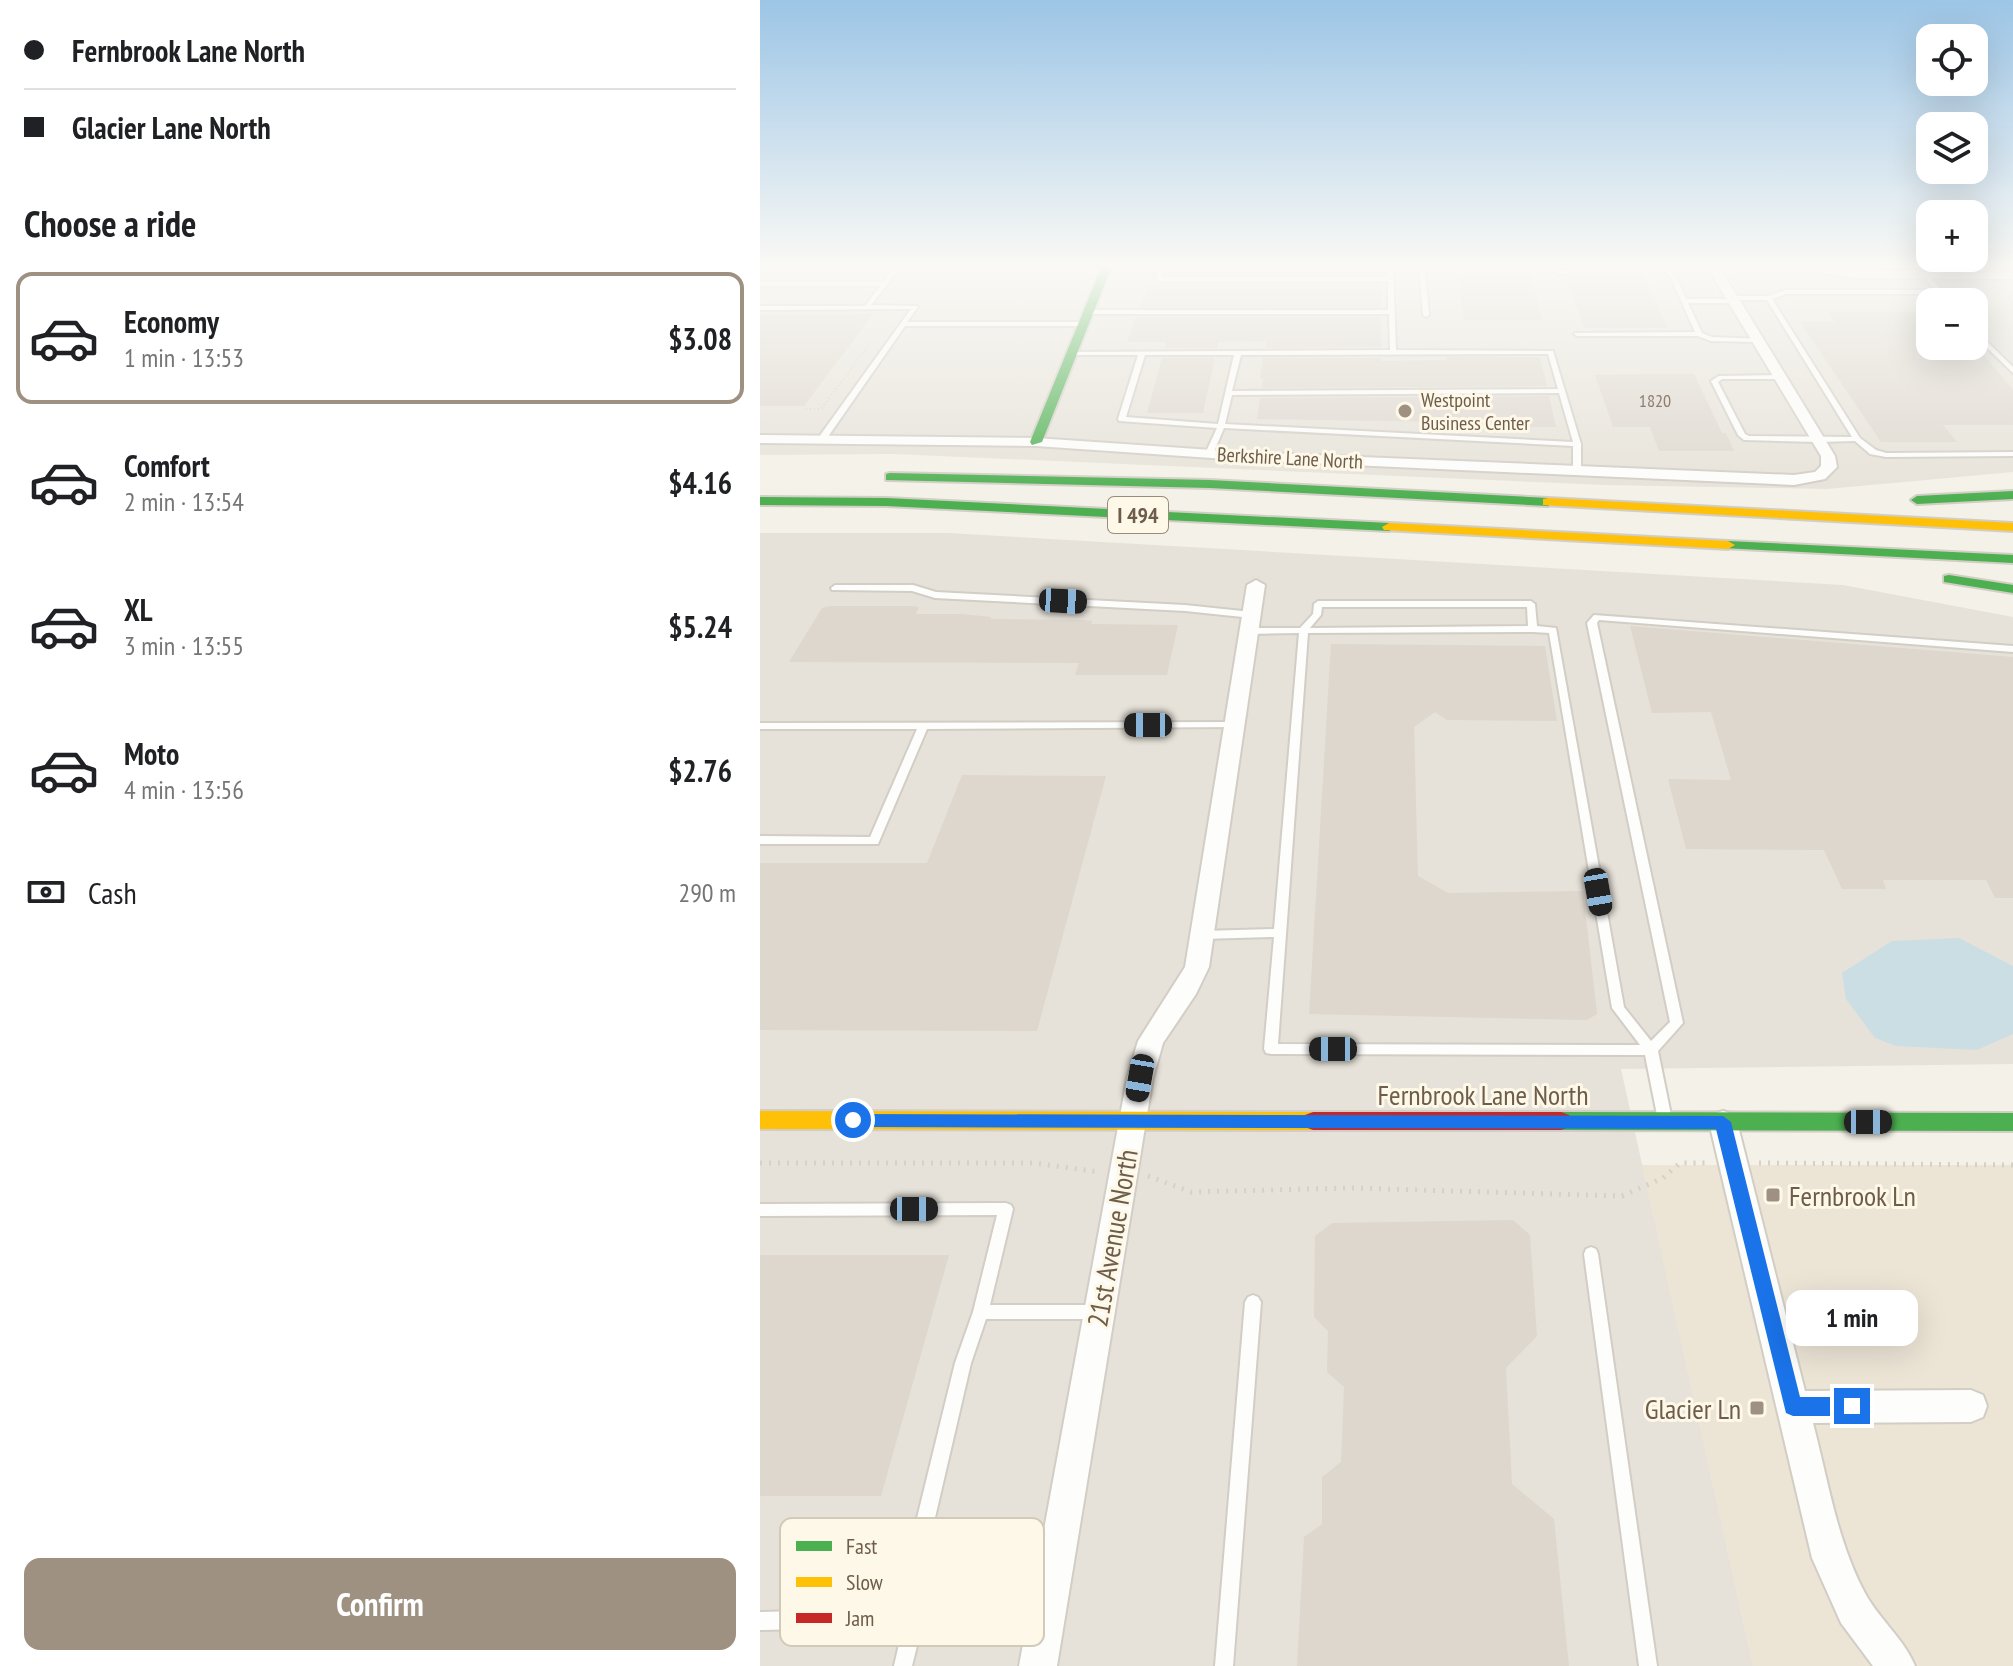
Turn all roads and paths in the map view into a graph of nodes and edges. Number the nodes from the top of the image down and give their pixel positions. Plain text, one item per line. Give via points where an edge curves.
1 (868, 346) edge
2 (889, 346) edge
3 (1074, 346) edge
4 (1393, 346) edge
5 (1761, 346) edge
6 (1799, 346) edge
7 (1988, 346) edge
8 (1238, 352) junction
9 (1393, 352) junction
10 (1071, 353) junction
11 (1142, 353) junction
12 (2013, 371) edge
13 (1780, 377) junction
14 (1562, 391) junction
15 (1229, 393) junction
16 (806, 409) dead end
17 (1221, 426) junction
18 (760, 439) edge
19 (822, 439) junction
20 (1818, 439) junction
21 (1857, 439) junction
22 (1036, 442) junction
23 (1577, 444) junction
24 (1209, 454) junction
25 (2013, 454) edge
26 (1577, 471) junction
27 (878, 476) dead end
28 (2013, 495) edge
29 (1480, 498) junction
30 (1863, 500) dead end
31 (1893, 500) dead end
32 (760, 501) edge
33 (2013, 527) edge
34 (1515, 534) junction
35 (2013, 559) edge
36 (1874, 571) dead end
37 (1934, 578) dead end
38 (1256, 585) dead end
39 (835, 588) dead end
40 (2013, 589) edge
41 (1251, 623) junction
42 (1304, 629) junction
43 (1533, 629) junction
44 (2013, 649) edge
45 (924, 725) junction
46 (1235, 725) junction
47 (760, 726) edge
48 (760, 840) edge
49 (1279, 933) junction
50 (1202, 935) junction
51 (1651, 1050) junction
52 (760, 1120) edge
53 (1132, 1121) junction
54 (1665, 1122) junction
55 (1723, 1122) junction
56 (2013, 1122) edge
57 (760, 1163) edge
58 (1732, 1163) junction
59 (2013, 1165) edge
60 (1123, 1174) junction
61 (760, 1210) edge
62 (1591, 1254) dead end
63 (1253, 1302) dead end
64 (981, 1312) junction
65 (1099, 1312) junction
66 (1971, 1406) dead end
67 (1793, 1407) junction
68 (929, 1518) edge
69 (1044, 1614) edge
70 (1047, 1614) junction
71 (780, 1620) edge
72 (760, 1621) edge
73 (1044, 1631) edge
74 (905, 1646) edge
75 (1041, 1646) edge
76 (903, 1666) edge
77 (1038, 1666) edge
78 (1224, 1666) edge
79 (1648, 1666) edge
80 (1896, 1666) edge

1 - 16 path via 821,409
2 - 19 lane
3 - 10 main road
4 - 9 lane
5 - 13 street
6 - 21 lane
7 - 12 lane
8 - 9 lane
8 - 11 lane
8 - 15 lane
9 - 14 lane via 1551,352
10 - 11 lane
10 - 22 main road
11 - 17 lane via 1122,419
13 - 20 street
13 - 20 lane via 1714,381 1747,438
14 - 15 lane
14 - 23 lane
15 - 17 lane
17 - 23 lane
17 - 24 lane
18 - 19 street, Berkshire Lane North
19 - 22 street, Berkshire Lane North
20 - 21 lane
20 - 26 street, Berkshire Lane North via 1829,467 1820,476 1794,480
21 - 25 lane via 1886,455
22 - 24 street, Berkshire Lane North
23 - 26 lane
24 - 26 street, Berkshire Lane North
27 - 29 main road, I 494 via 1056,478
28 - 31 main road
29 - 30 main road
29 - 33 main road, I 494
32 - 34 main road, I 494 via 886,502
34 - 35 main road, I 494
34 - 36 main road
37 - 40 main road
38 - 41 street, 21st Avenue North
39 - 41 lane via 913,588 935,595 1170,607
41 - 42 lane
41 - 46 street, 21st Avenue North
42 - 43 lane
42 - 43 lane via 1317,615 1318,604 1531,604
42 - 49 lane
43 - 51 lane via 1553,630 1618,1008
44 - 51 lane via 1597,617 1592,623 1677,1023
45 - 46 lane
45 - 47 lane
45 - 48 lane via 874,841
46 - 50 street, 21st Avenue North
49 - 50 lane
49 - 51 lane via 1271,1049
50 - 53 street, 21st Avenue North via 1187,988 1151,1041
51 - 54 lane
52 - 53 main road, Fernbrook Lane North
53 - 54 main road, Fernbrook Lane North
53 - 60 street, 21st Avenue North
54 - 55 main road, Fernbrook Lane North
55 - 56 main road, Fernbrook Lane North
55 - 58 street
57 - 60 path via 1033,1163
58 - 59 path
58 - 60 path via 1680,1163 1663,1178 1622,1196 1352,1188 1191,1192 1158,1177
58 - 67 street
60 - 65 street, 21st Avenue North
61 - 64 lane via 1006,1209
62 - 79 lane
63 - 78 lane
64 - 65 lane
64 - 68 lane via 963,1363
65 - 70 street, 21st Avenue North
66 - 67 street
67 - 80 street via 1830,1558 1854,1610
69 - 70 lane
70 - 73 street, 21st Avenue North
71 - 72 lane
74 - 76 lane
75 - 77 street, 21st Avenue North

